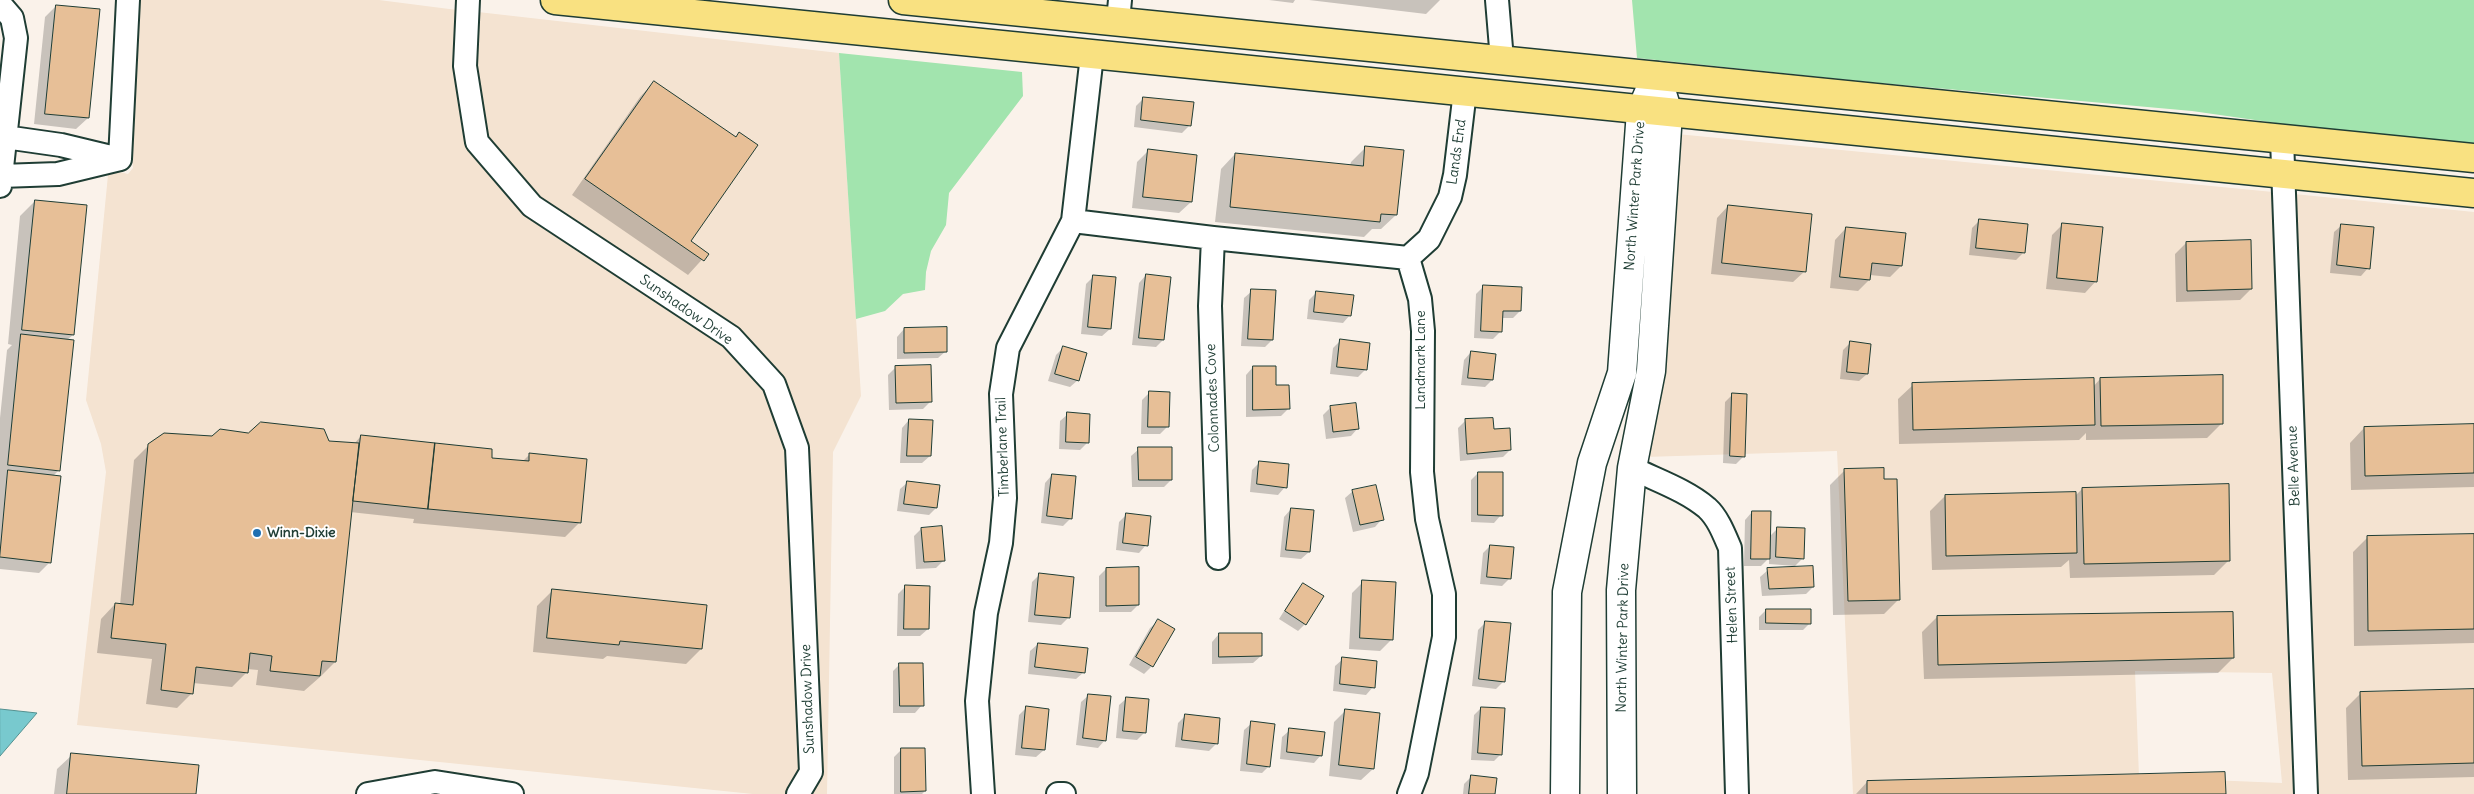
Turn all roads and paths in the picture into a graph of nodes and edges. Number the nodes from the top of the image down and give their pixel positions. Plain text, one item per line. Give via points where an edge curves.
1 (128, 0) edge
2 (468, 0) edge
3 (555, 0) edge
4 (903, 0) edge
5 (1497, 0) edge
6 (0, 4) edge
7 (1068, 8) edge
8 (1119, 10) edge
9 (1167, 26) junction
10 (1043, 49) junction
11 (1092, 55) junction
12 (1502, 60) junction
13 (1656, 76) junction
14 (1465, 91) junction
15 (1641, 111) junction
16 (1668, 114) junction
17 (2175, 128) junction
18 (5, 137) junction
19 (2282, 139) junction
20 (61, 145) junction
21 (2098, 156) junction
22 (2474, 158) edge
23 (120, 159) junction
24 (58, 174) junction
25 (2282, 174) junction
26 (1, 181) edge
27 (2474, 193) edge
28 (1073, 221) junction
29 (1213, 238) junction
30 (1408, 258) junction
31 (1632, 468) junction
32 (1218, 558) dead end
33 (368, 794) edge
34 (512, 794) edge
35 (798, 794) edge
36 (983, 794) edge
37 (1058, 794) edge
38 (1064, 794) edge
39 (1409, 794) edge
40 (1565, 794) edge
41 (1622, 794) edge
42 (1737, 794) edge
43 (2306, 794) edge

1 - 23 street
2 - 35 street, Sunshadow Drive via 465,66 477,142 532,206 731,337 774,384 798,448 811,772
3 - 10 main road
4 - 7 main road
5 - 12 street
6 - 18 street via 12,18 16,38
7 - 8 main road
8 - 9 main road
8 - 10 main road via 1083,39
9 - 11 main road via 1111,39
9 - 12 main road
10 - 11 main road
11 - 14 main road
11 - 28 street, Timberlane Trail
12 - 13 main road
13 - 15 street, North Winter Park Drive
13 - 16 street, North Winter Park Drive
13 - 17 main road
14 - 15 main road
14 - 30 street, Lands End via 1450,197 1429,239
15 - 16 main road
15 - 40 street, North Winter Park Drive via 1622,373 1592,463 1567,592
16 - 21 main road
16 - 31 street, North Winter Park Drive via 1651,371
17 - 19 main road
17 - 21 main road
18 - 20 street
18 - 26 street
19 - 22 main road
19 - 25 street, Belle Avenue
20 - 23 street
20 - 24 street
21 - 25 main road
23 - 24 street
24 - 26 street
25 - 27 main road
25 - 43 street, Belle Avenue
28 - 29 street
28 - 36 street, Timberlane Trail via 1008,348 1001,394 1005,498 1001,542 986,613 977,701
29 - 30 street
29 - 32 street, Colonnades Cove via 1210,306
30 - 39 street, Landmark Lane via 1420,299 1423,330 1422,472 1427,519 1444,594 1444,629 1417,773
31 - 41 street, North Winter Park Drive via 1621,590
31 - 42 street, Helen Street via 1707,508 1719,523 1730,548
33 - 34 street via 435,782
37 - 38 street

